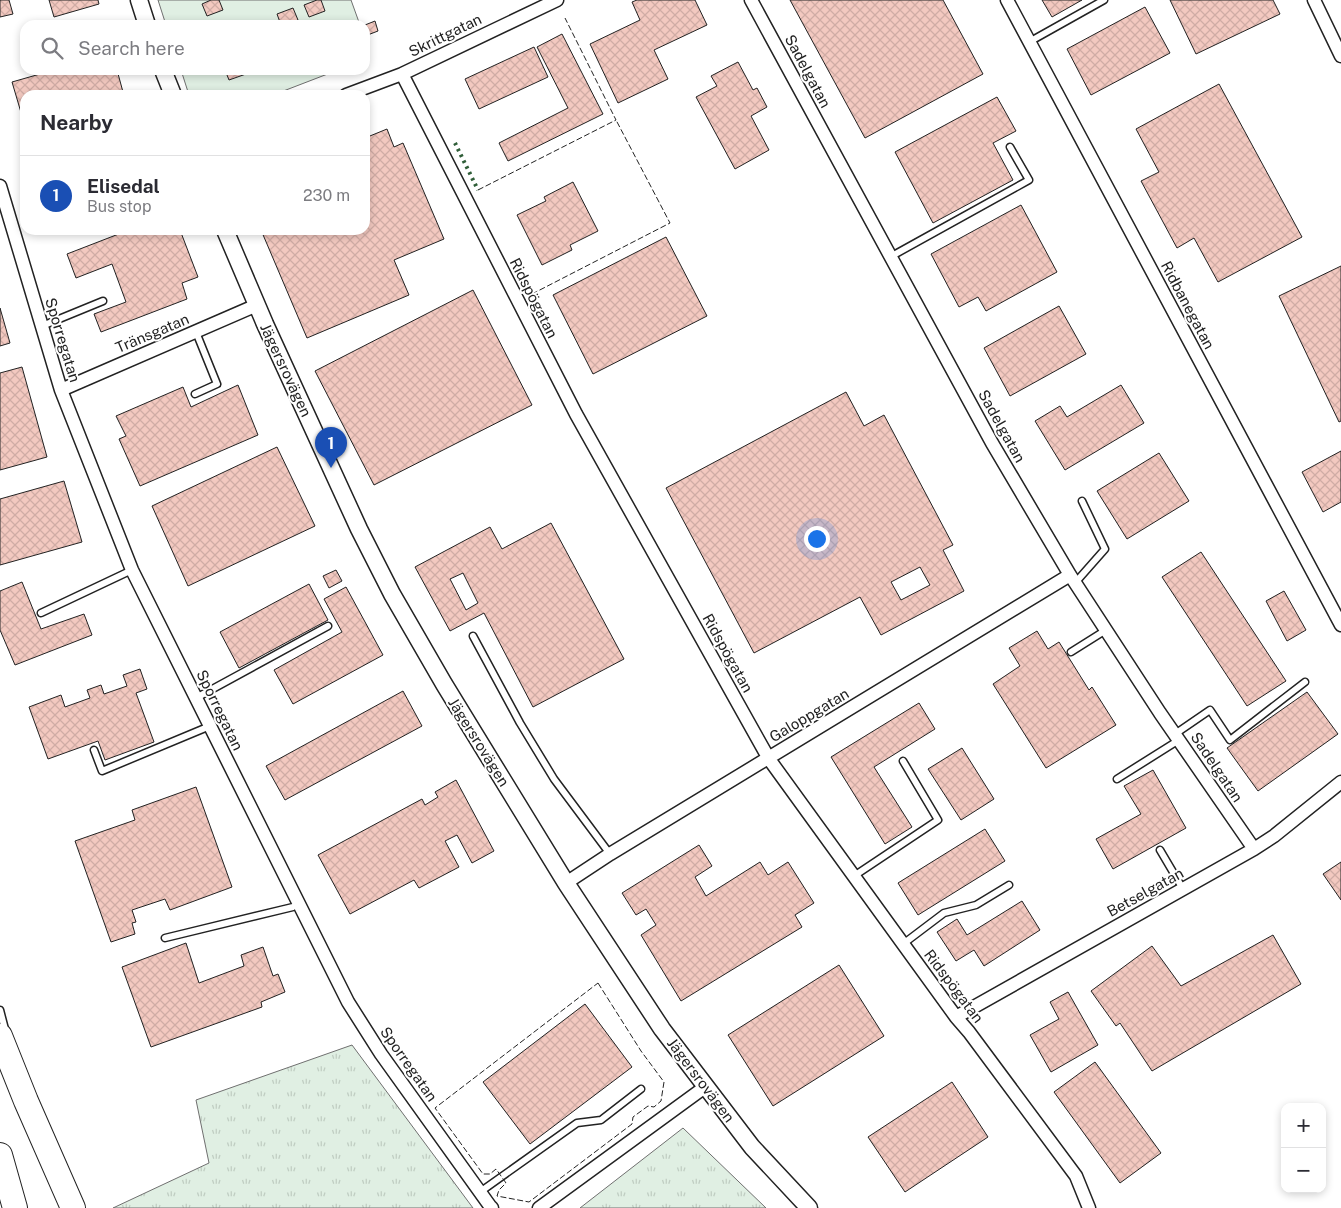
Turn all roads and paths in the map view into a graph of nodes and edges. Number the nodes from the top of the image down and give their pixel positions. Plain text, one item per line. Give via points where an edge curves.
1 (139, 0) edge
2 (557, 0) edge
3 (751, 0) edge
4 (1007, 0) edge
5 (1104, 0) edge
6 (1314, 0) edge
7 (145, 20) edge
8 (1029, 42) junction
9 (1341, 56) edge
10 (402, 74) junction
11 (166, 75) edge
12 (171, 90) edge
13 (359, 90) edge
14 (1010, 147) dead end
15 (0, 186) edge
16 (227, 235) edge
17 (890, 257) junction
18 (104, 301) dead end
19 (256, 305) junction
20 (42, 326) junction
21 (196, 332) junction
22 (60, 390) junction
23 (195, 394) dead end
24 (1082, 501) dead end
25 (132, 570) junction
26 (1072, 579) junction
27 (41, 612) dead end
28 (1341, 625) edge
29 (328, 626) dead end
30 (1106, 630) junction
31 (473, 636) dead end
32 (1071, 652) dead end
33 (1305, 682) dead end
34 (196, 698) junction
35 (210, 726) junction
36 (1177, 737) junction
37 (94, 750) dead end
38 (769, 759) junction
39 (902, 762) dead end
40 (1117, 780) dead end
41 (1340, 784) edge
42 (1254, 849) junction
43 (1160, 850) dead end
44 (610, 854) junction
45 (854, 876) junction
46 (566, 883) junction
47 (1009, 885) dead end
48 (1182, 890) junction
49 (298, 903) junction
50 (165, 938) dead end
51 (903, 944) junction
52 (0, 1010) edge
53 (956, 1017) junction
54 (0, 1036) edge
55 (705, 1087) junction
56 (641, 1089) dead end
57 (26, 1101) junction
58 (0, 1155) edge
59 (480, 1192) junction
60 (72, 1204) edge
61 (15, 1208) edge
62 (492, 1208) edge
63 (539, 1208) edge
64 (809, 1208) edge
65 (1089, 1208) edge

1 - 7 street
2 - 10 street, Skrittgatan
3 - 17 street, Sadelgatan
4 - 8 street, Ridbanegatan
5 - 8 lane
6 - 9 street
8 - 28 street, Ridbanegatan
10 - 13 street, Skrittgatan
10 - 38 street, Ridspögatan via 576,414
11 - 12 street
14 - 17 lane via 1029,180
15 - 20 street, Sporregatan
16 - 19 street, Jägersrovägen
17 - 26 street, Sadelgatan
18 - 20 lane
19 - 21 street, Tränsgatan
19 - 46 street, Jägersrovägen via 392,594
20 - 22 street, Sporregatan
21 - 22 street, Tränsgatan
21 - 23 lane via 217,384
22 - 25 street, Sporregatan
24 - 26 lane via 1105,549
25 - 27 lane
25 - 34 street, Sporregatan
26 - 30 street, Sadelgatan
26 - 38 street, Galoppgatan
29 - 34 lane
30 - 32 lane
30 - 36 street, Sadelgatan
31 - 44 lane via 554,779
33 - 36 lane via 1230,740 1210,710
34 - 35 street, Sporregatan
35 - 37 lane via 102,770
35 - 49 street, Sporregatan
36 - 40 lane
36 - 42 street, Sadelgatan
38 - 44 street, Galoppgatan
38 - 45 street, Ridspögatan
39 - 45 lane via 938,820
41 - 42 street, Betselgatan
42 - 48 street, Betselgatan
43 - 48 lane
44 - 46 street, Galoppgatan
45 - 51 street, Ridspögatan
46 - 55 street, Jägersrovägen via 662,1029
47 - 51 lane via 976,905 944,913
48 - 53 street, Betselgatan
49 - 50 lane via 293,907
49 - 59 street, Sporregatan via 353,1010
51 - 53 street, Ridspögatan
52 - 57 lane
53 - 65 street, Ridspögatan via 1076,1176
54 - 57 highway
55 - 63 street
55 - 64 street, Jägersrovägen via 752,1147
56 - 59 lane via 601,1120 577,1123
57 - 60 highway
58 - 61 highway
59 - 62 street, Sporregatan

